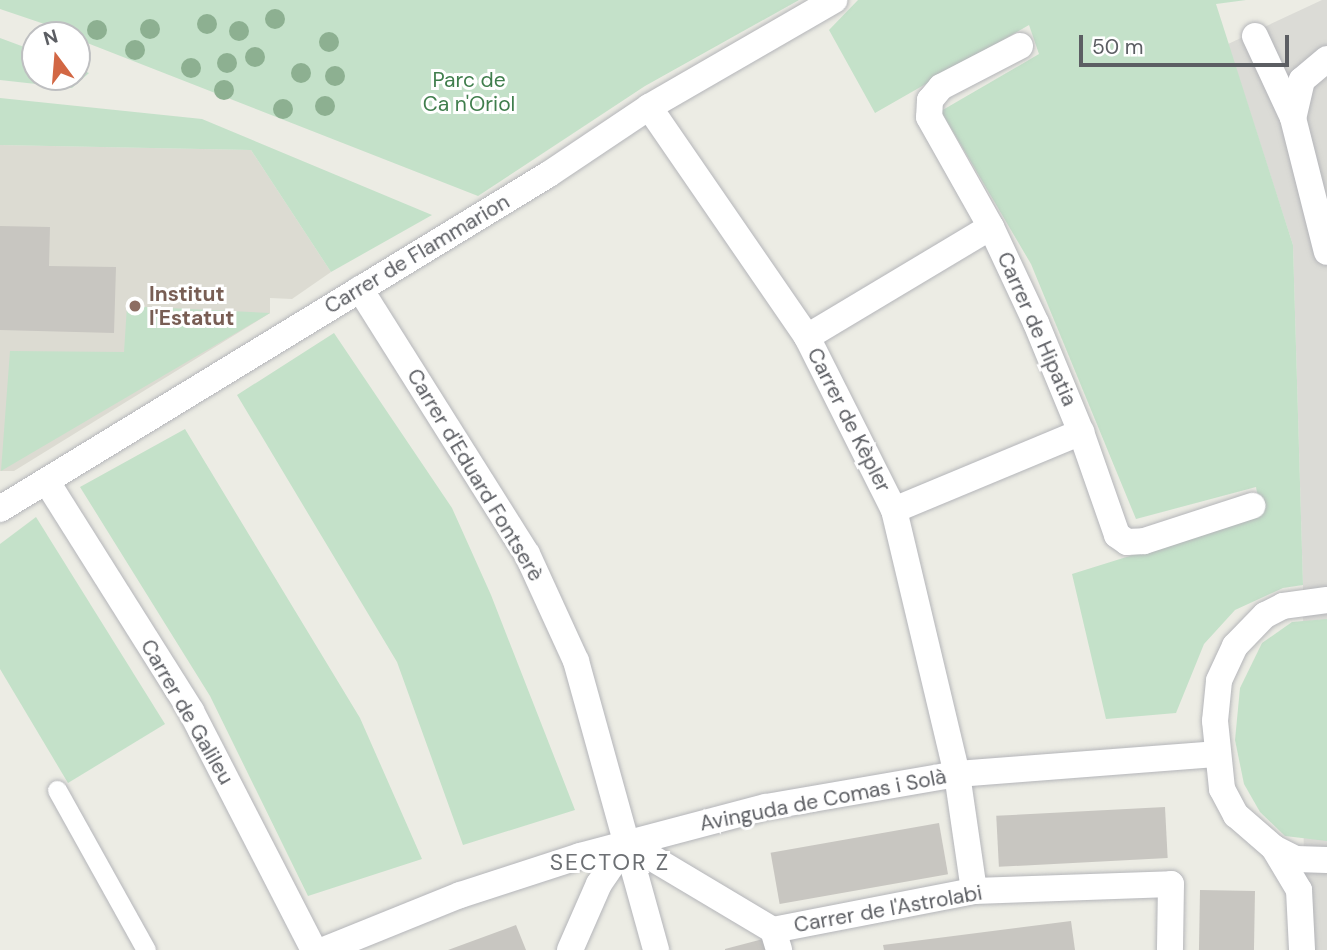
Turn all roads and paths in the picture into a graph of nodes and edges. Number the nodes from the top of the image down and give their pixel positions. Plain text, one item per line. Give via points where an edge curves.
1 (834, 0) edge
2 (1255, 36) dead end
3 (1020, 46) dead end
4 (1327, 59) edge
5 (649, 107) junction
6 (1293, 118) junction
7 (991, 227) junction
8 (1327, 252) edge
9 (360, 289) junction
10 (807, 337) junction
11 (1081, 432) junction
12 (47, 482) junction
13 (1252, 506) dead end
14 (0, 509) edge
15 (894, 510) junction
16 (1327, 600) edge
17 (1215, 754) junction
18 (957, 774) junction
19 (57, 790) dead end
20 (627, 843) junction
21 (1274, 848) junction
22 (1327, 860) edge
23 (974, 891) junction
24 (776, 940) edge
25 (146, 950) edge
26 (314, 950) edge
27 (324, 950) edge
28 (570, 950) edge
29 (656, 950) edge
30 (1170, 950) edge
31 (1303, 950) edge

1 - 5 street, Carrer de Flammarion
2 - 6 street
3 - 7 street, Carrer de Hipatia via 941,87 930,100 929,117
4 - 6 street via 1302,80
5 - 9 street, Carrer de Flammarion
5 - 10 street, Carrer de Kèpler
6 - 8 street
7 - 10 street, Carrer de Hipatia
7 - 11 street, Carrer de Hipatia
9 - 12 street, Carrer de Flammarion
9 - 20 street, Carrer d'Eduard Fontserè via 527,554 576,661
10 - 15 street, Carrer de Kèpler
11 - 13 street, Carrer de Hipatia via 1117,535 1126,542 1144,541
11 - 15 street, Carrer de Hipatia
12 - 14 street, Carrer de Flammarion
12 - 26 street, Carrer de Galileu via 191,711
15 - 18 street, Carrer de Kèpler
16 - 17 street via 1301,600 1283,606 1265,615 1235,646 1219,681
17 - 18 street, Avinguda de Comas i Solà
17 - 21 street via 1222,789 1236,816
18 - 20 street, Avinguda de Comas i Solà via 766,807
18 - 23 street, Carrer de Kèpler
19 - 25 street
20 - 24 street
20 - 27 street, Avinguda de Comas i Solà via 460,895
20 - 28 street via 598,884
20 - 29 street, Carrer d'Eduard Fontserè
21 - 22 street via 1296,859
21 - 31 street via 1299,890
23 - 24 street, Carrer de l'Astrolabi
23 - 30 street, Carrer de l'Astrolabi via 1171,884

